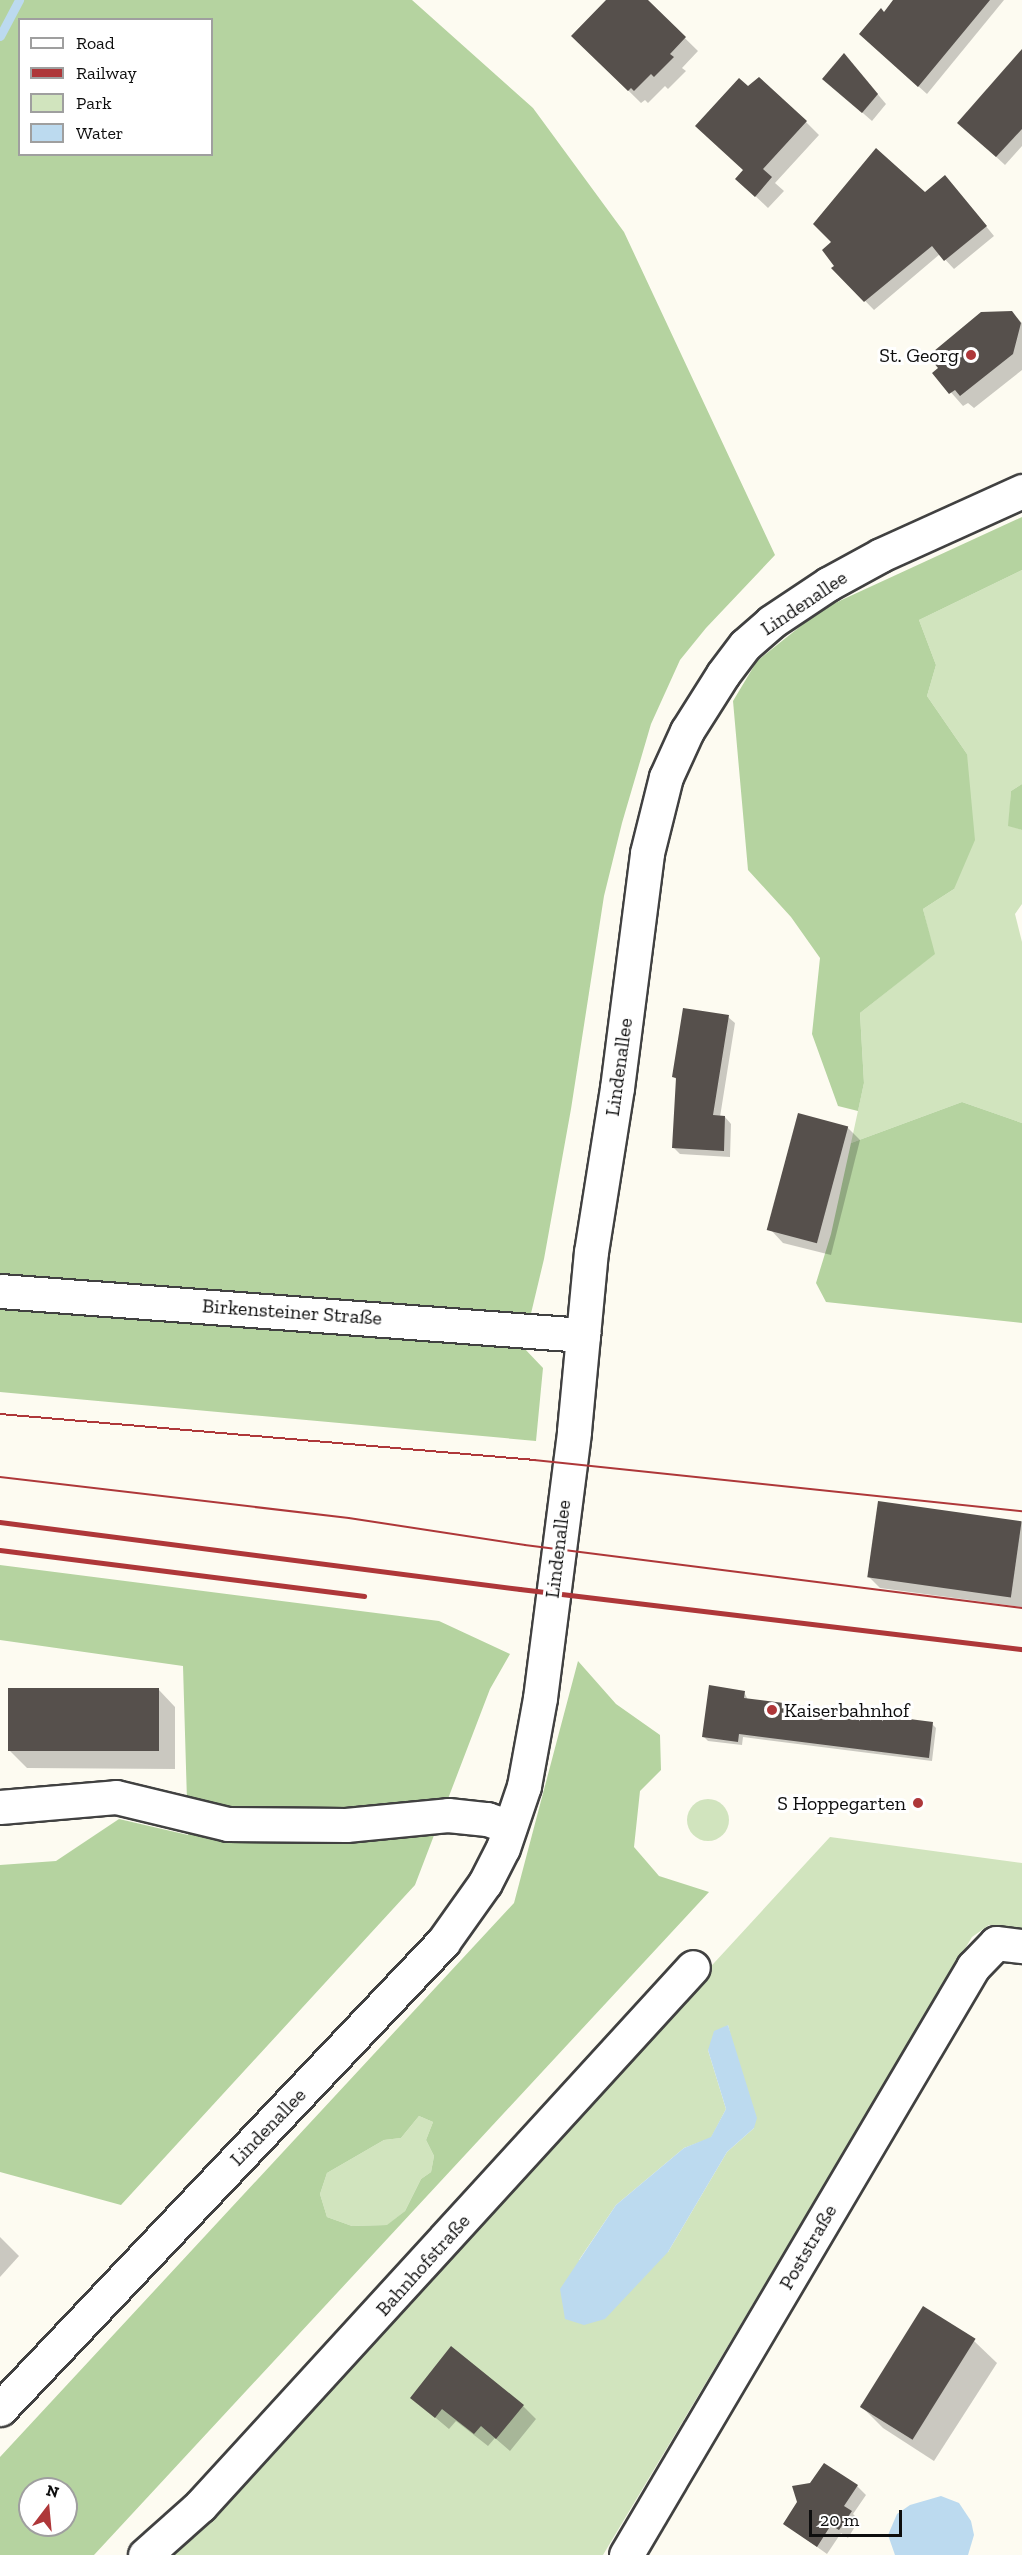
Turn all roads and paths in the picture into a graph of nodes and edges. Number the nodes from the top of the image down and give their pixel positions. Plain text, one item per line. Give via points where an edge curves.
1 (1022, 491) edge
2 (0, 1291) edge
3 (583, 1335) junction
4 (0, 1807) edge
5 (510, 1827) junction
6 (1009, 1944) edge
7 (693, 1967) dead end
8 (0, 2409) edge
9 (145, 2555) edge
10 (626, 2555) edge

1 - 3 street, Lindenallee via 881,555 771,622 723,674 687,731 666,777 647,853
2 - 3 street, Birkensteiner Straße
3 - 5 street, Lindenallee via 540,1698 524,1786
4 - 5 street via 116,1797 228,1824 346,1825 448,1815 487,1819
5 - 8 street, Lindenallee via 485,1882 444,1942
6 - 10 street, Poststraße via 973,1967
7 - 9 street, Bahnhofstraße via 200,2506

